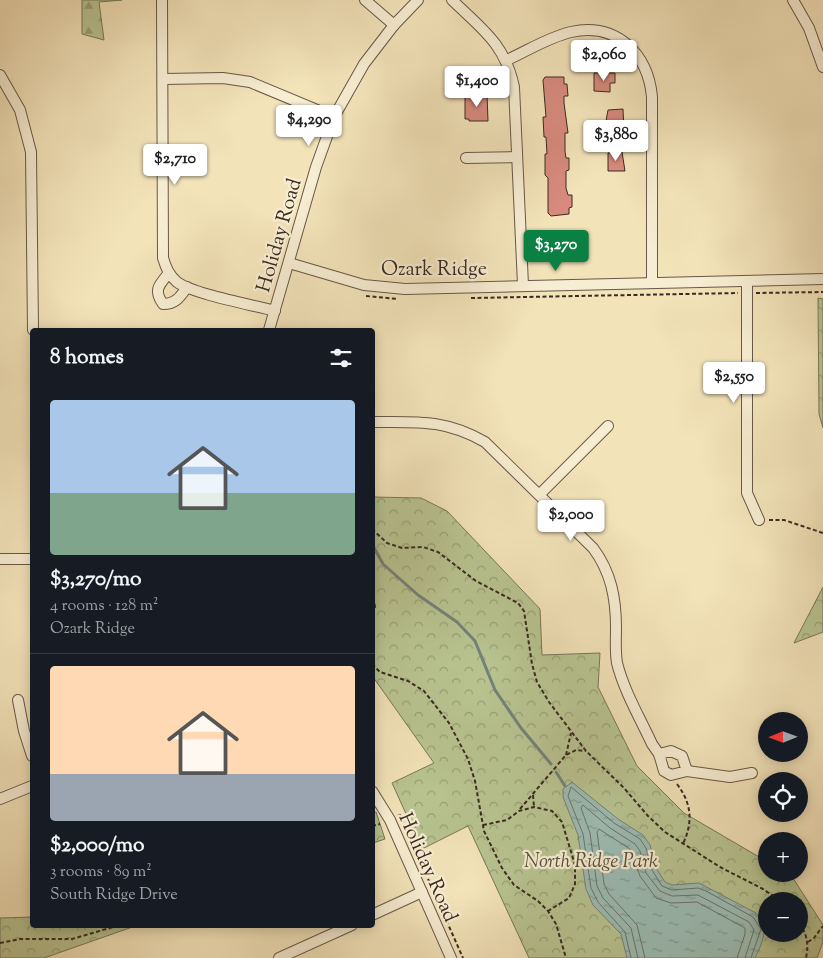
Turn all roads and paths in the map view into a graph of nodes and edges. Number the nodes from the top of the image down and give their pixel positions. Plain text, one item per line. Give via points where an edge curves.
1 (162, 0) edge
2 (365, 0) edge
3 (418, 0) edge
4 (452, 0) edge
5 (793, 0) edge
6 (394, 25) junction
7 (507, 60) junction
8 (823, 67) edge
9 (0, 76) edge
10 (163, 79) junction
11 (334, 117) junction
12 (517, 157) junction
13 (466, 158) dead end
14 (289, 263) junction
15 (169, 273) junction
16 (823, 279) edge
17 (747, 281) junction
18 (652, 282) junction
19 (523, 285) junction
20 (187, 287) junction
21 (823, 292) edge
22 (747, 293) junction
23 (358, 294) dead end
24 (462, 298) dead end
25 (404, 299) dead end
26 (275, 311) junction
27 (33, 328) edge
28 (270, 328) edge
29 (375, 422) edge
30 (608, 426) dead end
31 (540, 494) junction
32 (759, 520) joint
33 (375, 532) edge
34 (823, 533) edge
35 (30, 559) edge
36 (0, 560) edge
37 (375, 667) edge
38 (18, 700) dead end
39 (571, 732) junction
40 (30, 750) edge
41 (586, 751) junction
42 (659, 754) junction
43 (566, 755) junction
44 (687, 771) junction
45 (752, 773) dead end
46 (674, 774) junction
47 (30, 787) edge
48 (533, 796) junction
49 (375, 797) edge
50 (0, 799) edge
51 (534, 807) junction
52 (519, 811) junction
53 (400, 815) dead end
54 (483, 825) junction
55 (404, 826) dead end
56 (683, 844) junction
57 (427, 878) dead end
58 (422, 892) junction
59 (767, 892) edge
60 (548, 911) junction
61 (375, 914) edge
62 (823, 926) edge
63 (110, 928) edge
64 (345, 928) edge
65 (808, 942) joint
66 (0, 943) edge
67 (279, 958) edge
68 (451, 958) edge
69 (463, 958) edge
70 (566, 958) edge
71 (806, 958) edge

1 - 10 street
2 - 6 street
3 - 6 street, Holiday Road
4 - 7 street via 490,37
5 - 8 street
6 - 11 street, Holiday Road via 364,64
7 - 12 street via 514,87
7 - 18 street via 566,34 584,30 612,36 624,42 639,57 647,71 652,97
9 - 27 street via 20,110 31,152
10 - 11 street via 223,78 250,82
10 - 15 street via 163,258
11 - 14 street, Holiday Road
12 - 13 street
12 - 19 street
14 - 19 street, Ozark Ridge via 364,285 405,289
14 - 26 street, Holiday Road
15 - 20 street
15 - 20 street via 157,288 163,304 179,299
16 - 17 street, Ozark Ridge
17 - 18 street, Ozark Ridge
17 - 22 street
18 - 19 street, Ozark Ridge
20 - 26 street
21 - 22 path
22 - 24 path
22 - 32 street via 747,493
23 - 25 path
26 - 28 street, Holiday Road
29 - 31 street via 442,424 472,434 485,442
30 - 31 street
31 - 42 street via 593,548 605,567 615,602 620,673
32 - 34 path via 784,520
33 - 39 path via 387,543 402,548 423,547 438,552 476,581 518,603 524,611 537,682
35 - 36 street
37 - 54 path via 424,691 449,723 472,768
38 - 40 street
39 - 41 path
39 - 43 path
41 - 43 path via 576,750
41 - 56 path via 656,825
42 - 44 street via 679,753
42 - 46 street via 664,771
43 - 48 path
44 - 45 street via 730,777
44 - 46 street
46 - 56 path via 689,805 690,823
47 - 50 street
48 - 51 path
48 - 52 path
49 - 58 street, Holiday Road via 390,820
51 - 52 path
51 - 60 path via 552,811 562,822 574,865 572,892 563,903
52 - 54 path via 506,820
53 - 55 path
54 - 60 path via 507,877
56 - 59 path
57 - 69 path
58 - 61 street
58 - 68 street, Holiday Road
60 - 70 path via 556,924
62 - 65 path
63 - 66 path via 72,939 20,939
64 - 67 street
65 - 71 path

